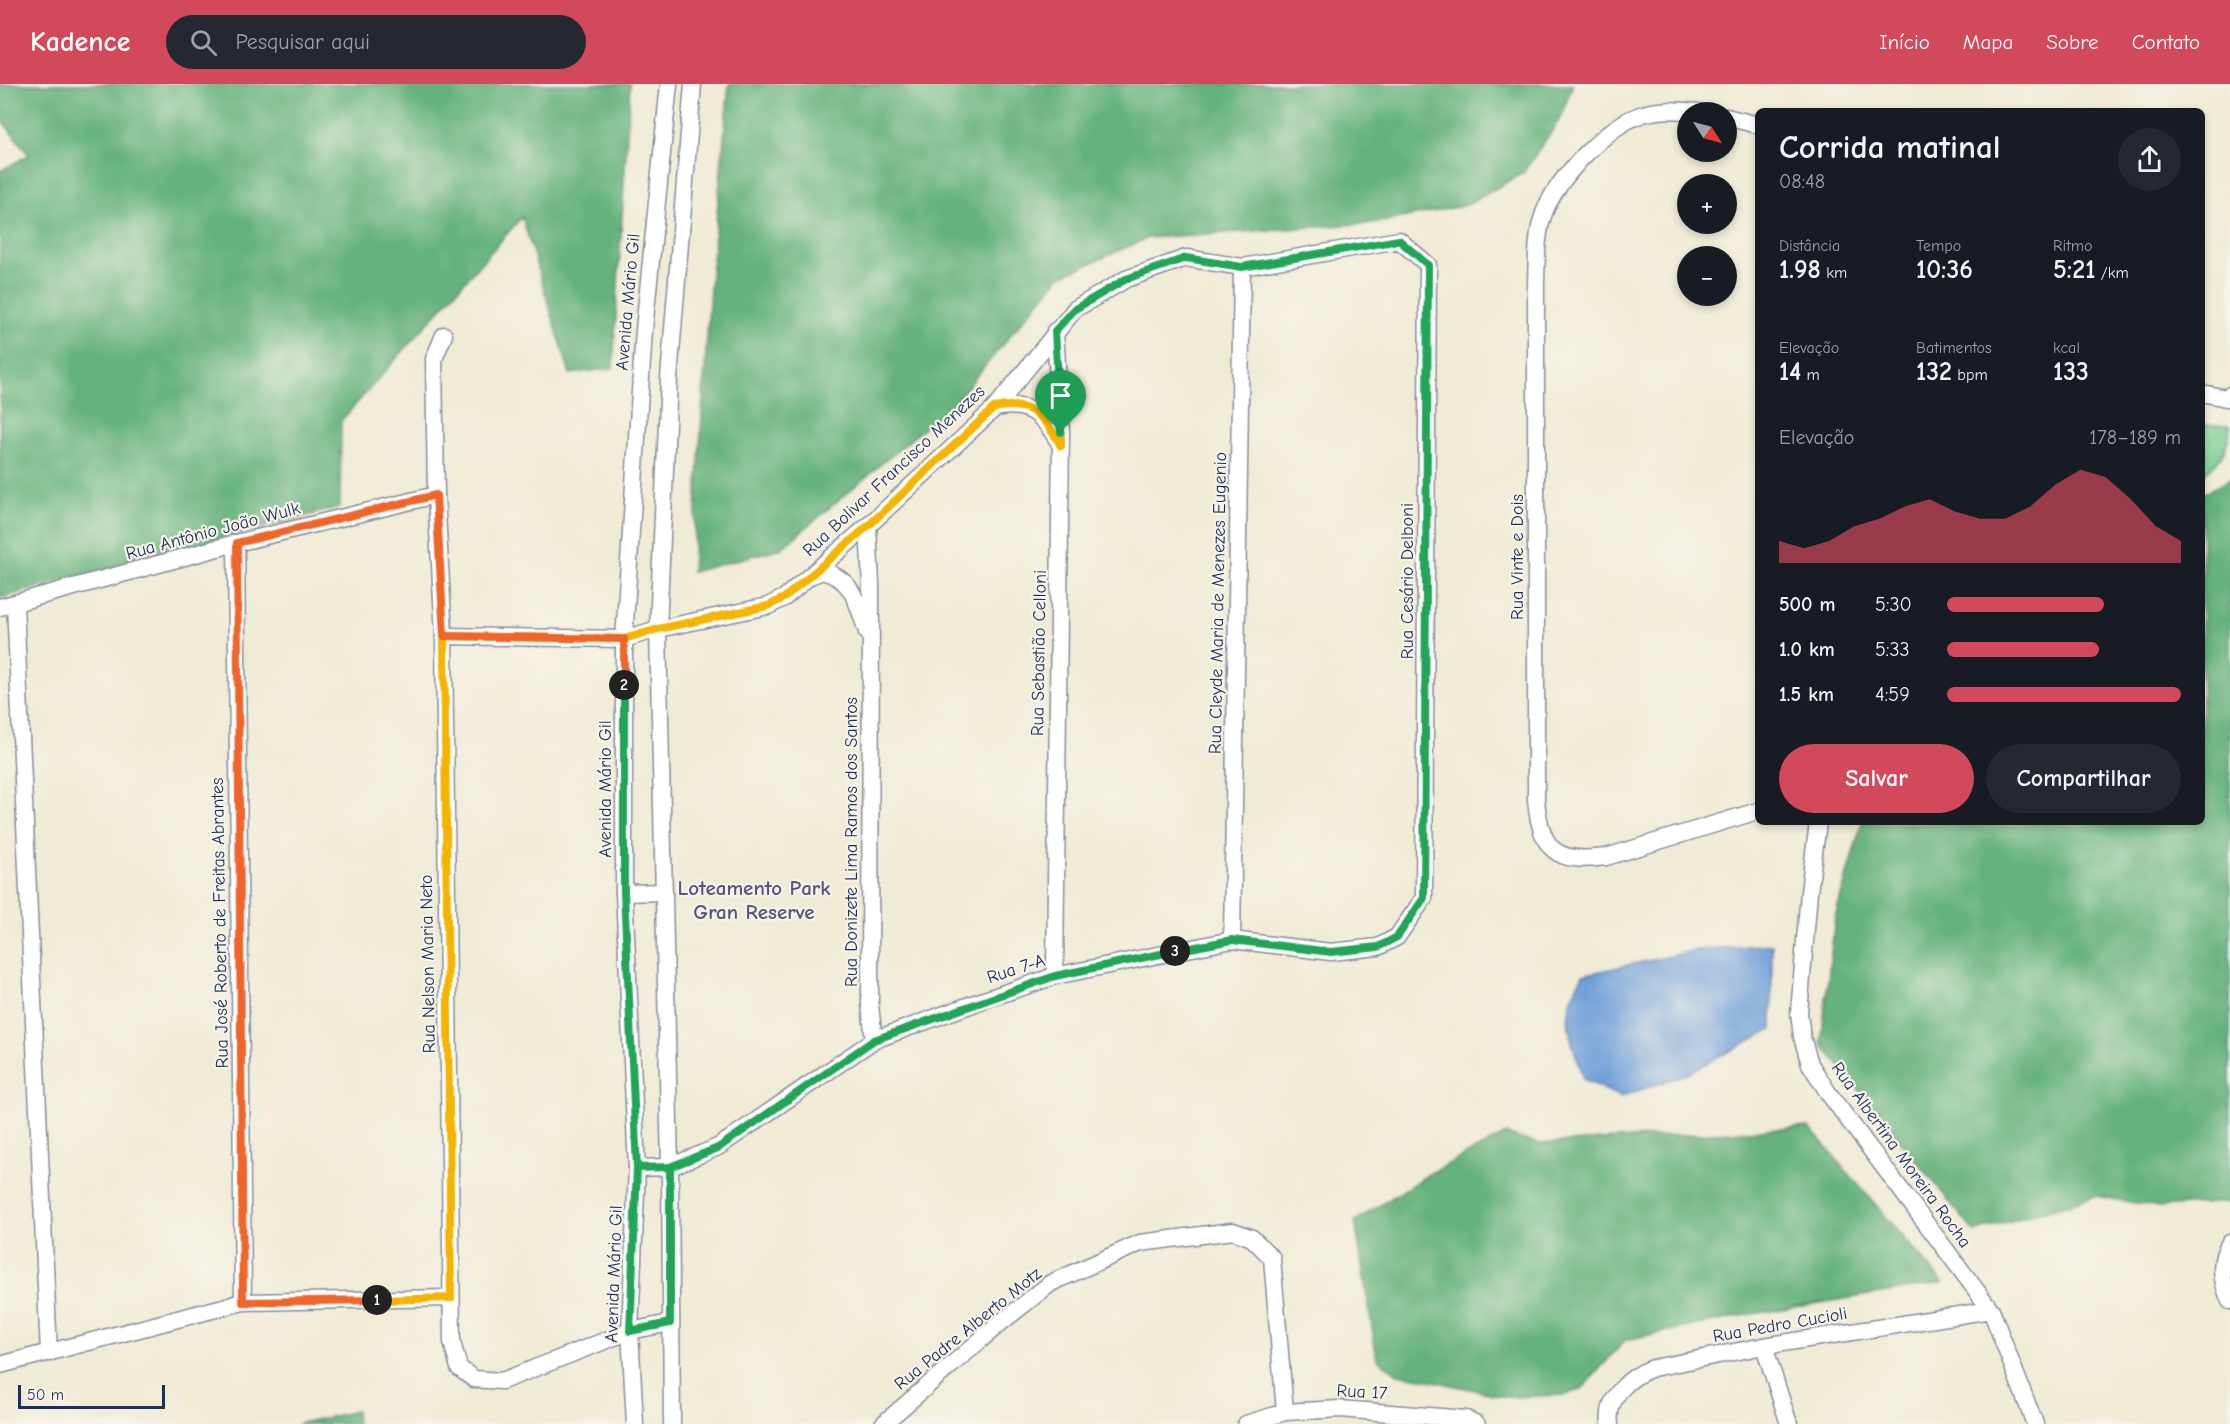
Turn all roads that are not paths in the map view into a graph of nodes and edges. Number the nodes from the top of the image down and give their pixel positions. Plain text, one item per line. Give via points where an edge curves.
1 (669, 84) edge
2 (693, 84) edge
3 (1677, 110) edge
4 (1737, 120) edge
5 (666, 121) junction
6 (690, 123) junction
7 (1755, 124) edge
8 (1428, 265) joint
9 (1242, 267) junction
10 (1055, 331) junction
11 (444, 335) dead end
12 (641, 376) junction
13 (669, 378) junction
14 (2205, 394) edge
15 (2230, 395) edge
16 (994, 408) junction
17 (1061, 446) junction
18 (436, 495) junction
19 (868, 526) junction
20 (237, 543) junction
21 (809, 577) junction
22 (7, 605) edge
23 (658, 629) junction
24 (444, 636) junction
25 (624, 639) junction
26 (871, 644) junction
27 (1755, 812) edge
28 (1818, 825) edge
29 (664, 892) junction
30 (624, 893) junction
31 (1424, 898) joint
32 (1232, 940) junction
33 (1055, 976) junction
34 (874, 1040) junction
35 (670, 1167) junction
36 (637, 1168) junction
37 (2230, 1242) edge
38 (451, 1298) junction
39 (2230, 1301) edge
40 (243, 1302) junction
41 (1990, 1310) junction
42 (670, 1323) junction
43 (630, 1331) junction
44 (1764, 1346) junction
45 (49, 1353) junction
46 (0, 1365) edge
47 (1285, 1412) junction
48 (634, 1424) edge
49 (672, 1424) edge
50 (883, 1424) edge
51 (1246, 1424) edge
52 (1477, 1424) edge
53 (1610, 1424) edge
54 (1789, 1424) edge
55 (2035, 1424) edge

1 - 5 street, Avenida Mário Gil
2 - 6 street
3 - 27 street, Rua Vinte e Dois via 1645,113 1610,131 1552,196 1539,227 1538,822 1548,846 1564,857 1583,860 1606,857
4 - 7 street
5 - 6 street
5 - 12 street, Avenida Mário Gil
6 - 13 street
8 - 9 street, Rua Bolivar Francisco Menezes via 1399,240
8 - 31 street, Rua Cesário Delboni
9 - 10 street, Rua Bolivar Francisco Menezes via 1186,258 1126,279 1075,309
9 - 32 street, Rua Cleyde Maria de Menezes Eugenio
10 - 16 street, Rua Bolivar Francisco Menezes
10 - 17 street, Rua Sebastião Celloni
11 - 18 street, Rua Nelson Maria Neto via 434,359
12 - 13 street
12 - 25 street, Avenida Mário Gil
13 - 23 street
14 - 15 street via 2226,398
16 - 17 street via 1010,405 1037,414
16 - 19 street, Rua Bolivar Francisco Menezes
17 - 33 street, Rua Sebastião Celloni
18 - 20 street, Rua Antônio João Wulk
18 - 24 street, Rua Nelson Maria Neto
19 - 21 street, Rua Bolivar Francisco Menezes
19 - 26 street, Rua Donizete Lima Ramos dos Santos
20 - 22 street, Rua Antônio João Wulk
20 - 40 street, Rua José Roberto de Freitas Abrantes
21 - 23 street, Rua Bolivar Francisco Menezes via 768,606
21 - 26 street via 822,571 835,574 848,584
22 - 45 street
23 - 25 street, Rua Bolivar Francisco Menezes
23 - 29 street
24 - 25 street, Rua Bolivar Francisco Menezes
24 - 38 street, Rua Nelson Maria Neto
25 - 30 street, Avenida Mário Gil
26 - 34 street, Rua Donizete Lima Ramos dos Santos via 870,1005
28 - 41 street, Rua Albertina Moreira Rocha via 1799,1013 1810,1064
29 - 30 street
29 - 35 street
30 - 36 street, Avenida Mário Gil
31 - 32 street, Rua 7-A via 1397,937 1378,947 1331,952
32 - 33 street, Rua 7-A
33 - 34 street, Rua 7-A
34 - 35 street, Rua 7-A via 718,1148
35 - 36 street, Rua 7-A
35 - 42 street
36 - 43 street, Avenida Mário Gil
37 - 39 street via 2221,1272
38 - 40 street
38 - 43 street, Rua Nelson Maria Neto via 452,1342 459,1368 474,1379 502,1380
40 - 45 street
41 - 44 street, Rua Pedro Cucioli
41 - 55 street, Rua Albertina Moreira Rocha
42 - 43 street, Rua Nelson Maria Neto
42 - 49 street
43 - 48 street, Avenida Mário Gil
44 - 53 street, Rua Pedro Cucioli via 1635,1374 1614,1400
44 - 54 street
45 - 46 street
47 - 50 street, Rua Padre Alberto Motz via 1272,1258 1252,1238 1233,1231 1140,1243 1052,1283
47 - 51 street, Rua 17
47 - 52 street, Rua 17 via 1340,1409 1466,1419

